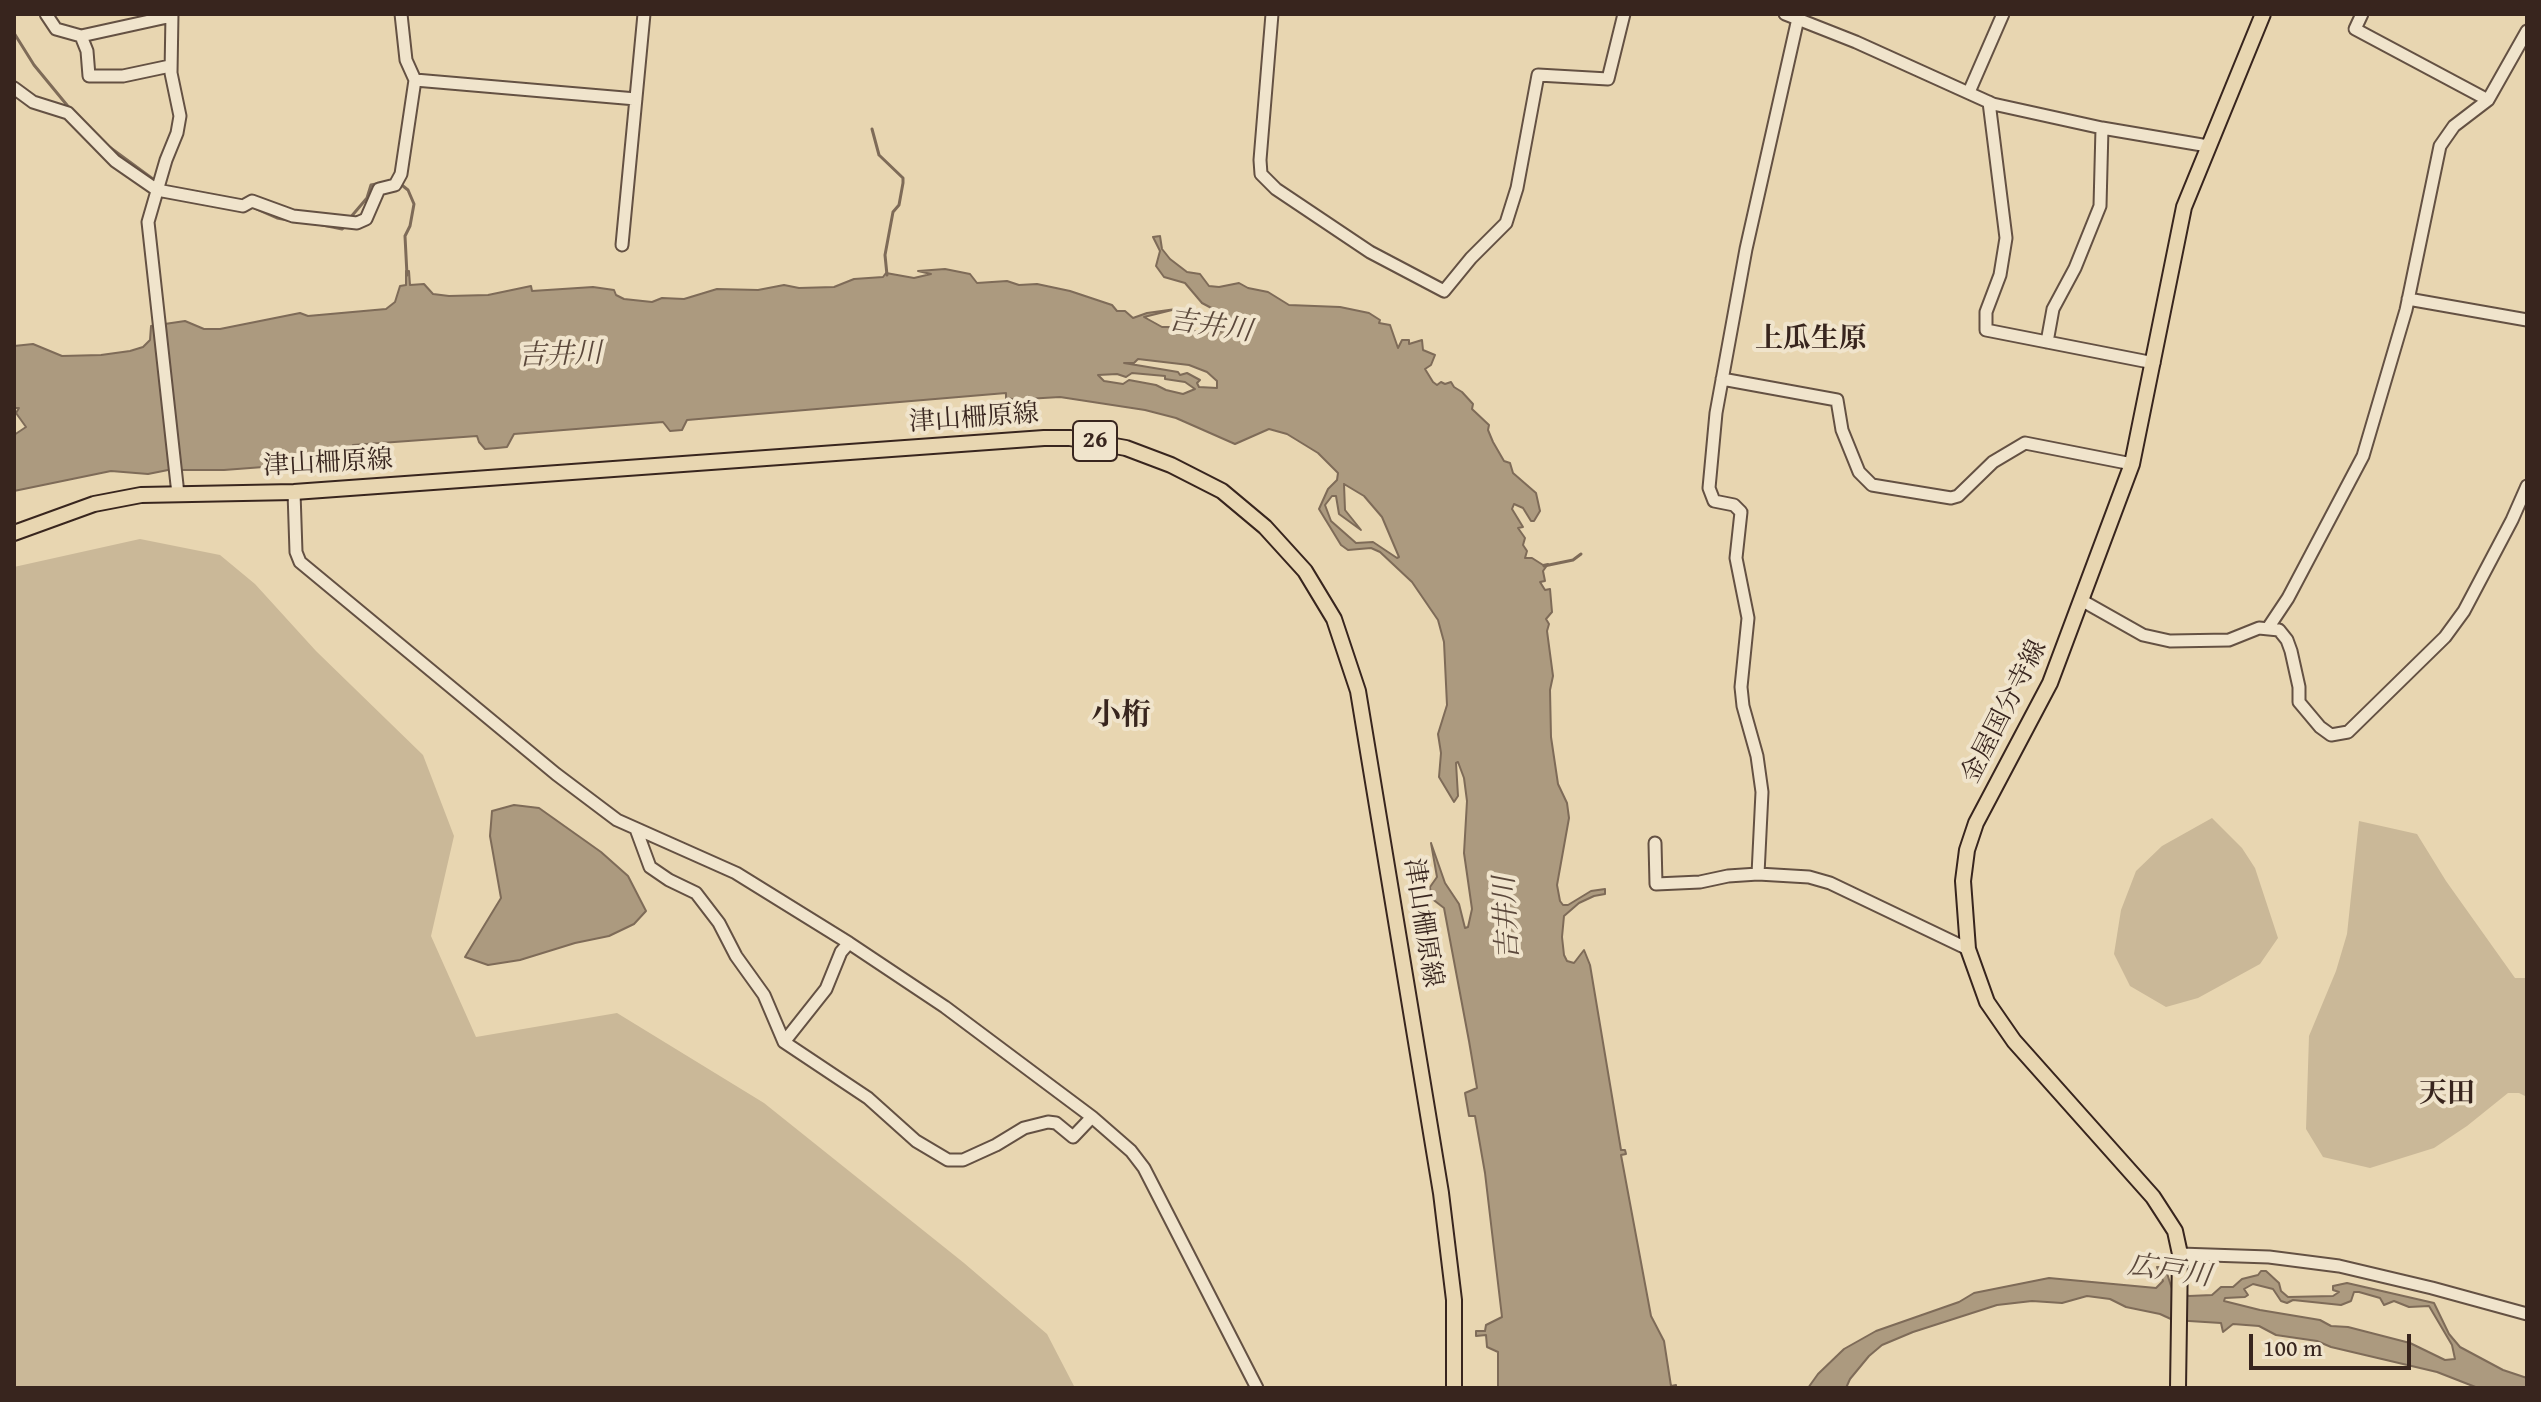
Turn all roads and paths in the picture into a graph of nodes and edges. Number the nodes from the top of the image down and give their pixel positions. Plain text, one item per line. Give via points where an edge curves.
1 (46, 14) edge
2 (401, 14) edge
3 (644, 14) edge
4 (1272, 14) edge
5 (1624, 14) edge
6 (1785, 14) edge
7 (2003, 14) edge
8 (2263, 14) edge
9 (2362, 14) edge
10 (172, 15) edge
11 (1799, 16) edge
12 (2527, 31) edge
13 (81, 36) junction
14 (170, 66) junction
15 (415, 80) junction
16 (14, 88) edge
17 (1969, 92) junction
18 (636, 99) junction
19 (2488, 100) junction
20 (1989, 102) junction
21 (2102, 128) junction
22 (2208, 146) junction
23 (157, 190) junction
24 (622, 245) dead end
25 (2408, 299) junction
26 (2527, 320) edge
27 (2047, 342) junction
28 (2154, 363) junction
29 (1722, 379) junction
30 (2132, 464) junction
31 (2527, 486) edge
32 (294, 492) junction
33 (178, 494) junction
34 (14, 533) edge
35 (2081, 600) junction
36 (2268, 628) junction
37 (636, 829) junction
38 (1655, 843) dead end
39 (1758, 874) junction
40 (849, 943) junction
41 (1968, 949) junction
42 (784, 1042) junction
43 (1092, 1117) junction
44 (2180, 1258) junction
45 (2527, 1314) edge
46 (1257, 1388) edge
47 (1454, 1388) edge
48 (2178, 1388) edge

1 - 13 street via 56,29
2 - 15 street via 406,60
3 - 18 street
4 - 5 street via 1261,174 1370,252 1444,291 1506,223 1538,75 1608,79
6 - 11 street
7 - 17 street
8 - 22 main road, 金屋国分寺線
9 - 19 street via 2355,29
10 - 13 street
10 - 14 street
11 - 17 street
11 - 29 street
12 - 19 street
13 - 14 street via 89,76 123,76
14 - 23 street via 180,116
15 - 18 street
15 - 23 street via 401,174 395,185 379,189 366,219 357,223 293,216 252,201 243,206
16 - 23 street via 33,102 68,113 115,161
17 - 20 street
18 - 24 street
19 - 25 street via 2454,126 2440,146
20 - 21 street
20 - 27 street via 2006,238 1986,330
21 - 22 street
21 - 27 street via 2098,214 2053,309
22 - 28 main road, 金屋国分寺線 via 2184,207
23 - 33 street via 148,222
25 - 26 street
25 - 36 street via 2363,456
27 - 28 street
28 - 30 main road, 金屋国分寺線
29 - 30 street via 1837,400 1859,472 1872,485 1951,498 2025,443
29 - 39 street via 1709,488 1714,501 1741,512 1736,558 1748,618 1741,687 1762,792
30 - 35 main road, 金屋国分寺線
31 - 36 street via 2464,611 2445,637 2348,732 2331,735 2299,702 2287,640 2279,630
32 - 33 main road, 津山柵原線 / 26
32 - 37 street via 300,562 556,774
32 - 47 main road, 津山柵原線 / 26 via 1057,438 1149,455 1222,491 1287,549 1320,594 1358,691 1441,1193 1454,1300
33 - 34 main road, 津山柵原線 / 26 via 105,501
35 - 36 street via 2143,635 2170,641 2229,640
35 - 41 main road, 金屋国分寺線 via 2044,697 1971,835 1963,881
37 - 40 street via 736,873
37 - 42 street via 650,867 696,893 719,923 764,995
38 - 39 street via 1656,884
39 - 41 street via 1830,883
40 - 42 street via 826,989
40 - 43 street
41 - 44 main road, 金屋国分寺線 via 1981,990 1999,1020 2162,1208 2175,1231
42 - 43 street via 948,1160 963,1160 1024,1128 1048,1122 1073,1137
43 - 46 street via 1144,1168
44 - 45 street via 2269,1257 2339,1266
44 - 48 main road, 金屋国分寺線

